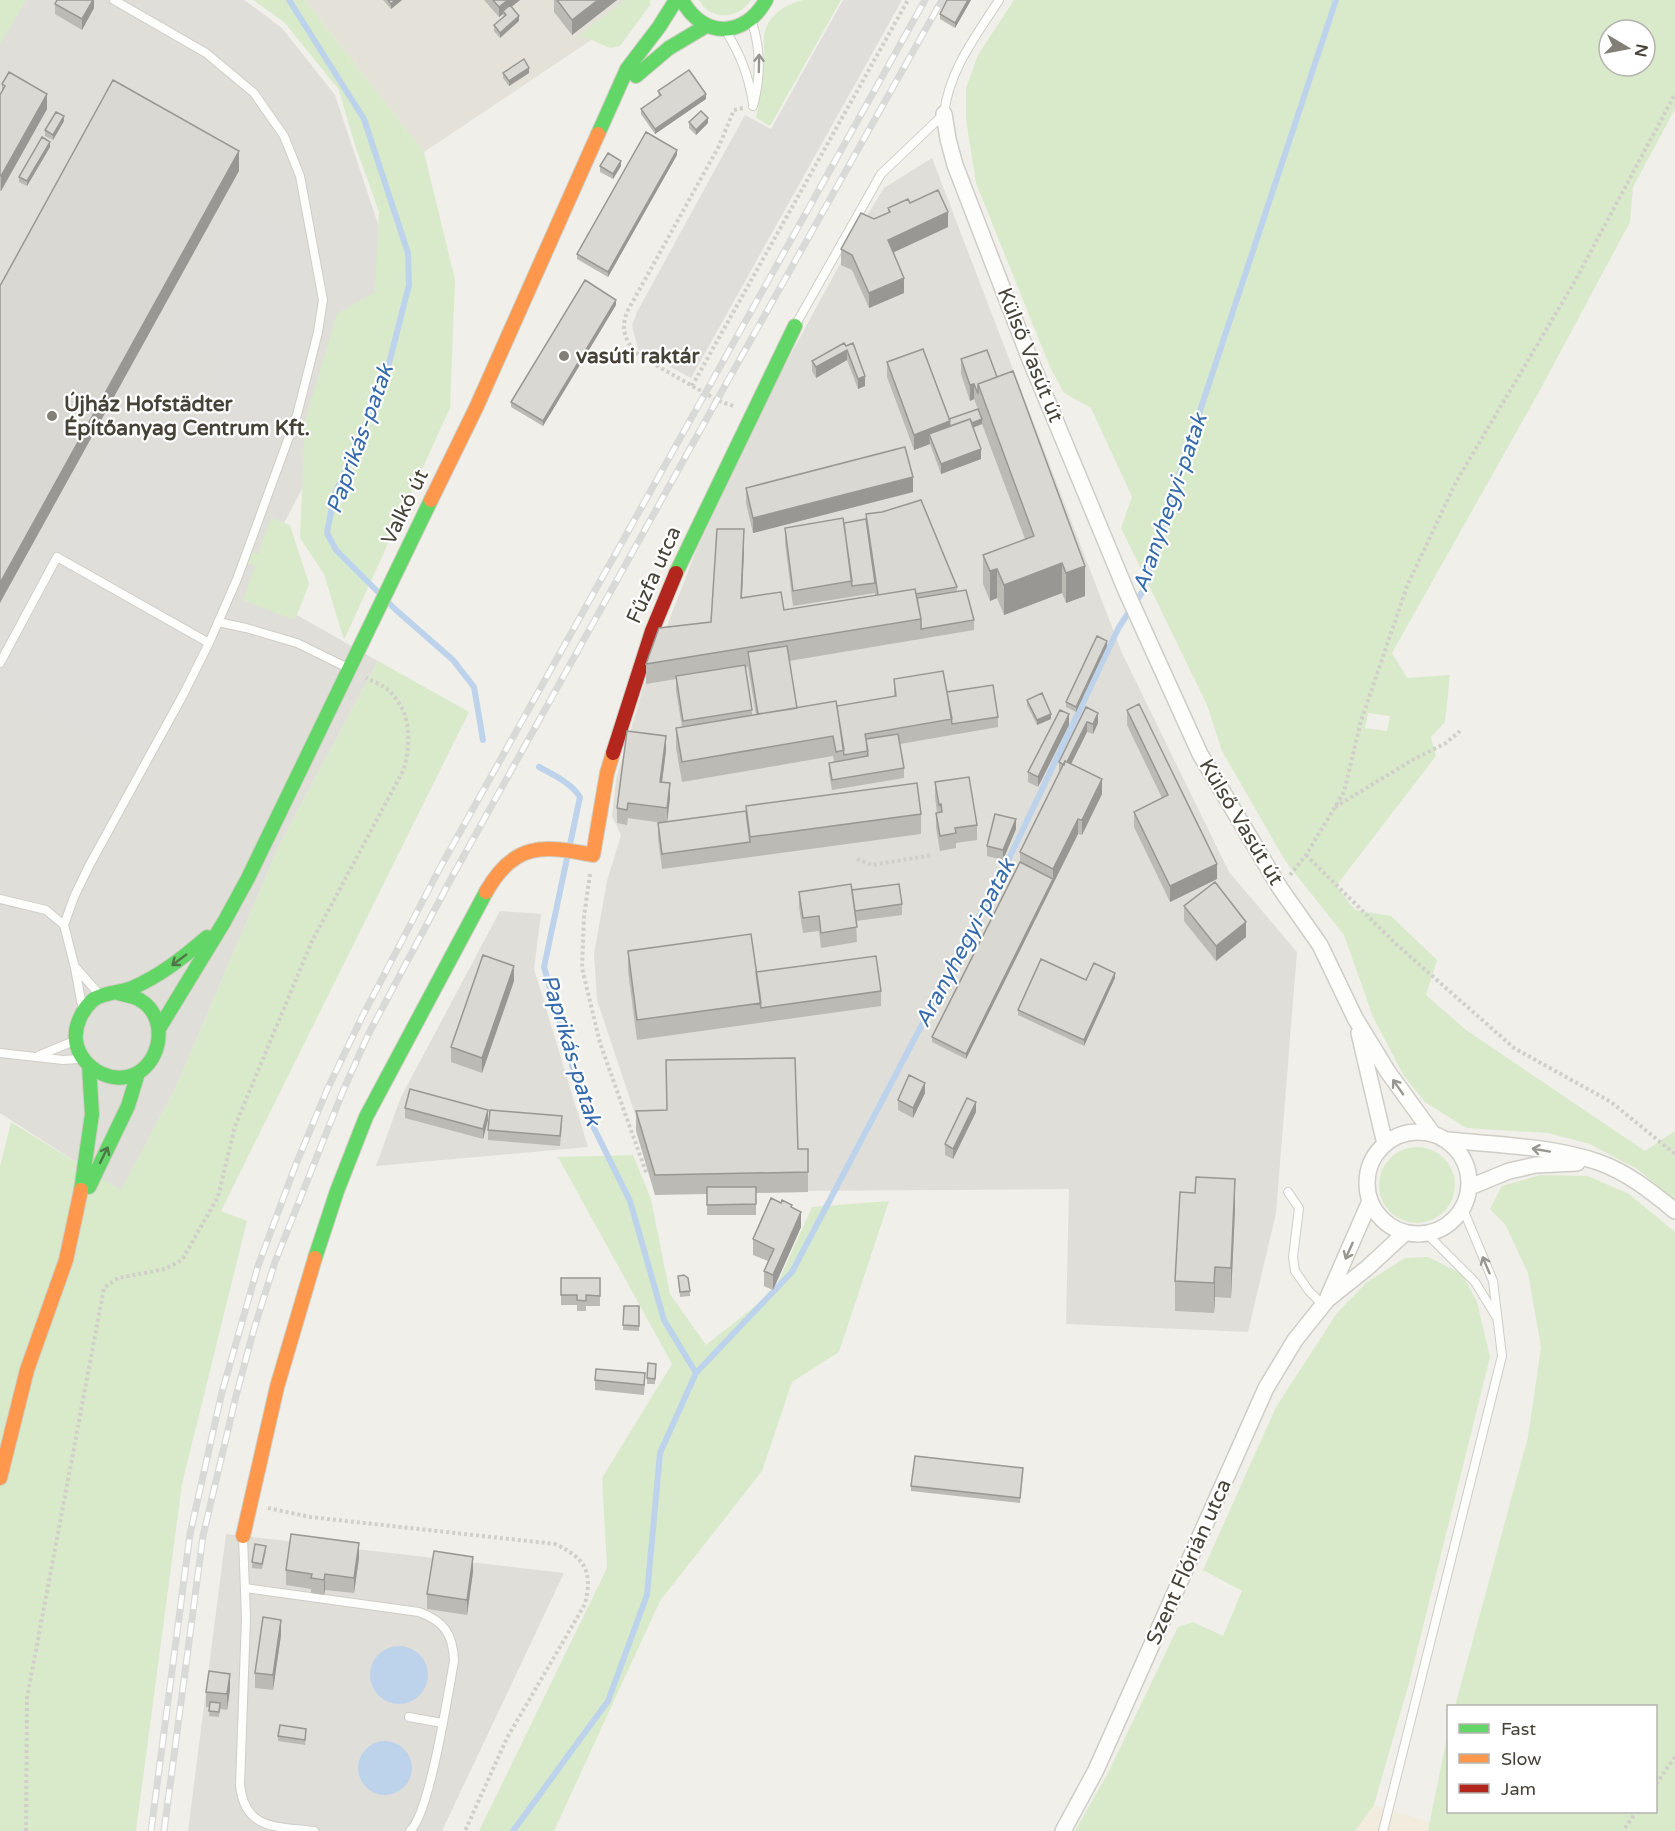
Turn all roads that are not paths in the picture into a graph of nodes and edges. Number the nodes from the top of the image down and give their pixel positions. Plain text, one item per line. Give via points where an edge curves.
1 (114, 0) edge
2 (676, 0) edge
3 (682, 0) edge
4 (766, 0) edge
5 (999, 0) edge
6 (752, 20) junction
7 (706, 26) junction
8 (725, 30) junction
9 (611, 104) junction
10 (944, 114) junction
11 (795, 326) joint
12 (218, 622) junction
13 (209, 643) junction
14 (0, 663) edge
15 (350, 669) junction
16 (0, 899) edge
17 (224, 922) junction
18 (64, 925) junction
19 (75, 968) junction
20 (118, 993) junction
21 (101, 996) junction
22 (83, 1013) junction
23 (1355, 1018) junction
24 (160, 1027) junction
25 (75, 1041) junction
26 (0, 1053) edge
27 (37, 1056) junction
28 (85, 1062) junction
29 (138, 1073) junction
30 (1440, 1137) junction
31 (1385, 1144) junction
32 (1598, 1162) junction
33 (1470, 1187) junction
34 (1288, 1192) dead end
35 (1370, 1201) junction
36 (79, 1207) junction
37 (1463, 1209) junction
38 (1675, 1211) edge
39 (1405, 1233) junction
40 (1427, 1234) junction
41 (1325, 1302) junction
42 (1500, 1322) junction
43 (0, 1478) edge
44 (243, 1536) joint
45 (245, 1588) junction
46 (409, 1717) dead end
47 (442, 1723) junction
48 (1386, 1820) junction
49 (300, 1830) edge
50 (314, 1831) edge
51 (410, 1831) edge
52 (1063, 1831) edge
53 (1377, 1831) edge
54 (1383, 1831) edge

1 - 12 lane via 207,53 255,93 284,136 300,176 323,300 297,415
2 - 9 street, Valkó út via 657,33 627,69
3 - 7 street via 689,13
4 - 6 street
5 - 10 lane via 953,75
6 - 8 street
8 -> 6 lane via 741,56 753,106 759,57
7 - 8 street
7 - 9 street via 651,60
9 - 15 street, Valkó út via 507,341
10 - 11 lane via 881,174
10 - 23 street, Külső Vasút út via 959,175 1029,357 1139,620 1200,754 1280,888 1320,945
11 - 44 street, Fűzfa utca via 652,631 607,772 593,855 547,848 522,852 505,864 374,1102 356,1142 298,1312
12 - 13 lane
12 - 15 lane via 297,643
13 - 14 lane via 57,557
13 - 18 lane via 89,866
15 - 17 street, Valkó út
16 - 18 lane via 46,910
17 -> 20 street via 178,962
17 - 24 street, Valkó út
18 - 19 lane
19 - 21 lane
19 - 22 lane
20 - 21 street
20 - 24 street via 140,999 156,1016
21 - 22 street
22 - 25 street via 76,1026
30 -> 23 street, Külső Vasút út via 1388,1072
23 - 31 street, Külső Vasút út
24 - 29 street via 157,1053
25 - 27 lane
25 - 28 street
26 - 27 lane
27 - 28 lane
28 - 29 street via 100,1074 113,1077
28 - 36 street via 92,1114
36 -> 29 street via 128,1106
30 - 31 street via 1418,1131 1402,1134
32 -> 30 street via 1536,1148
30 - 33 street via 1459,1151 1467,1166
31 - 35 street via 1374,1156 1368,1173
32 - 33 street via 1536,1165
32 - 38 street via 1649,1190
33 - 37 street
34 - 41 lane via 1299,1208 1295,1270 1309,1291
35 - 39 street via 1387,1224
35 -> 41 street, Szent Flórián utca
36 - 43 street via 66,1260 27,1370
37 - 40 street via 1449,1224
42 -> 37 lane via 1493,1281
39 - 40 street
39 - 41 street, Szent Flórián utca
40 - 42 lane via 1475,1282
41 - 52 street, Szent Flórián utca via 1295,1340 1266,1388 1096,1770
42 - 48 lane via 1502,1356 1498,1375
44 - 45 lane
45 - 47 lane via 431,1617 448,1632 454,1647
45 - 49 lane via 242,1800 257,1821
46 - 47 lane
47 - 51 lane via 422,1814
48 - 53 lane
48 - 54 lane
49 - 50 lane

